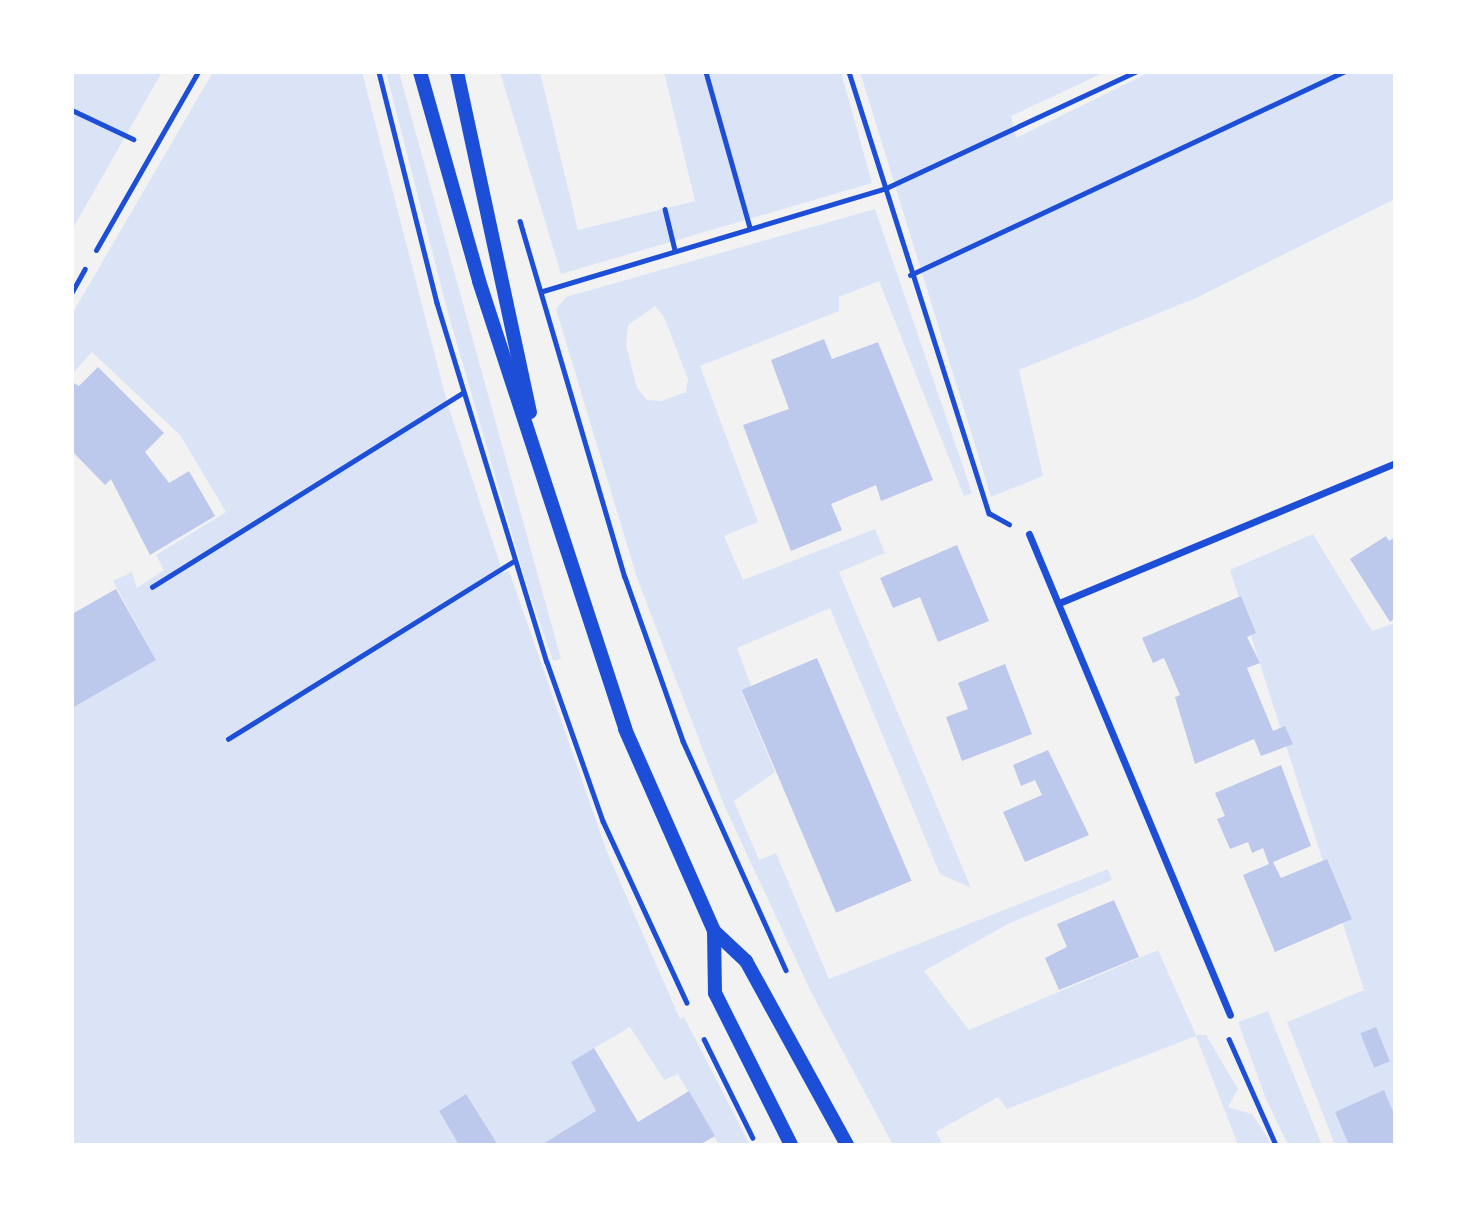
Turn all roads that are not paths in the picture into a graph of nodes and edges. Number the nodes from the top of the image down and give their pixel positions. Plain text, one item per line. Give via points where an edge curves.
1 (198, 72) edge
2 (420, 72) edge
3 (457, 72) edge
4 (96, 250) dead end
5 (1395, 463) edge
6 (545, 485) junction
7 (1029, 534) road end
8 (1059, 603) junction
9 (714, 931) junction
10 (1230, 1015) road end
11 (791, 1145) edge
12 (847, 1145) edge

1 - 4 lane
2 - 6 main road via 479,281
3 - 6 main road
5 - 8 street
6 - 9 main road via 625,729
7 - 8 street
8 - 10 street via 1151,835
9 - 11 main road via 715,993
9 - 12 main road via 746,961

